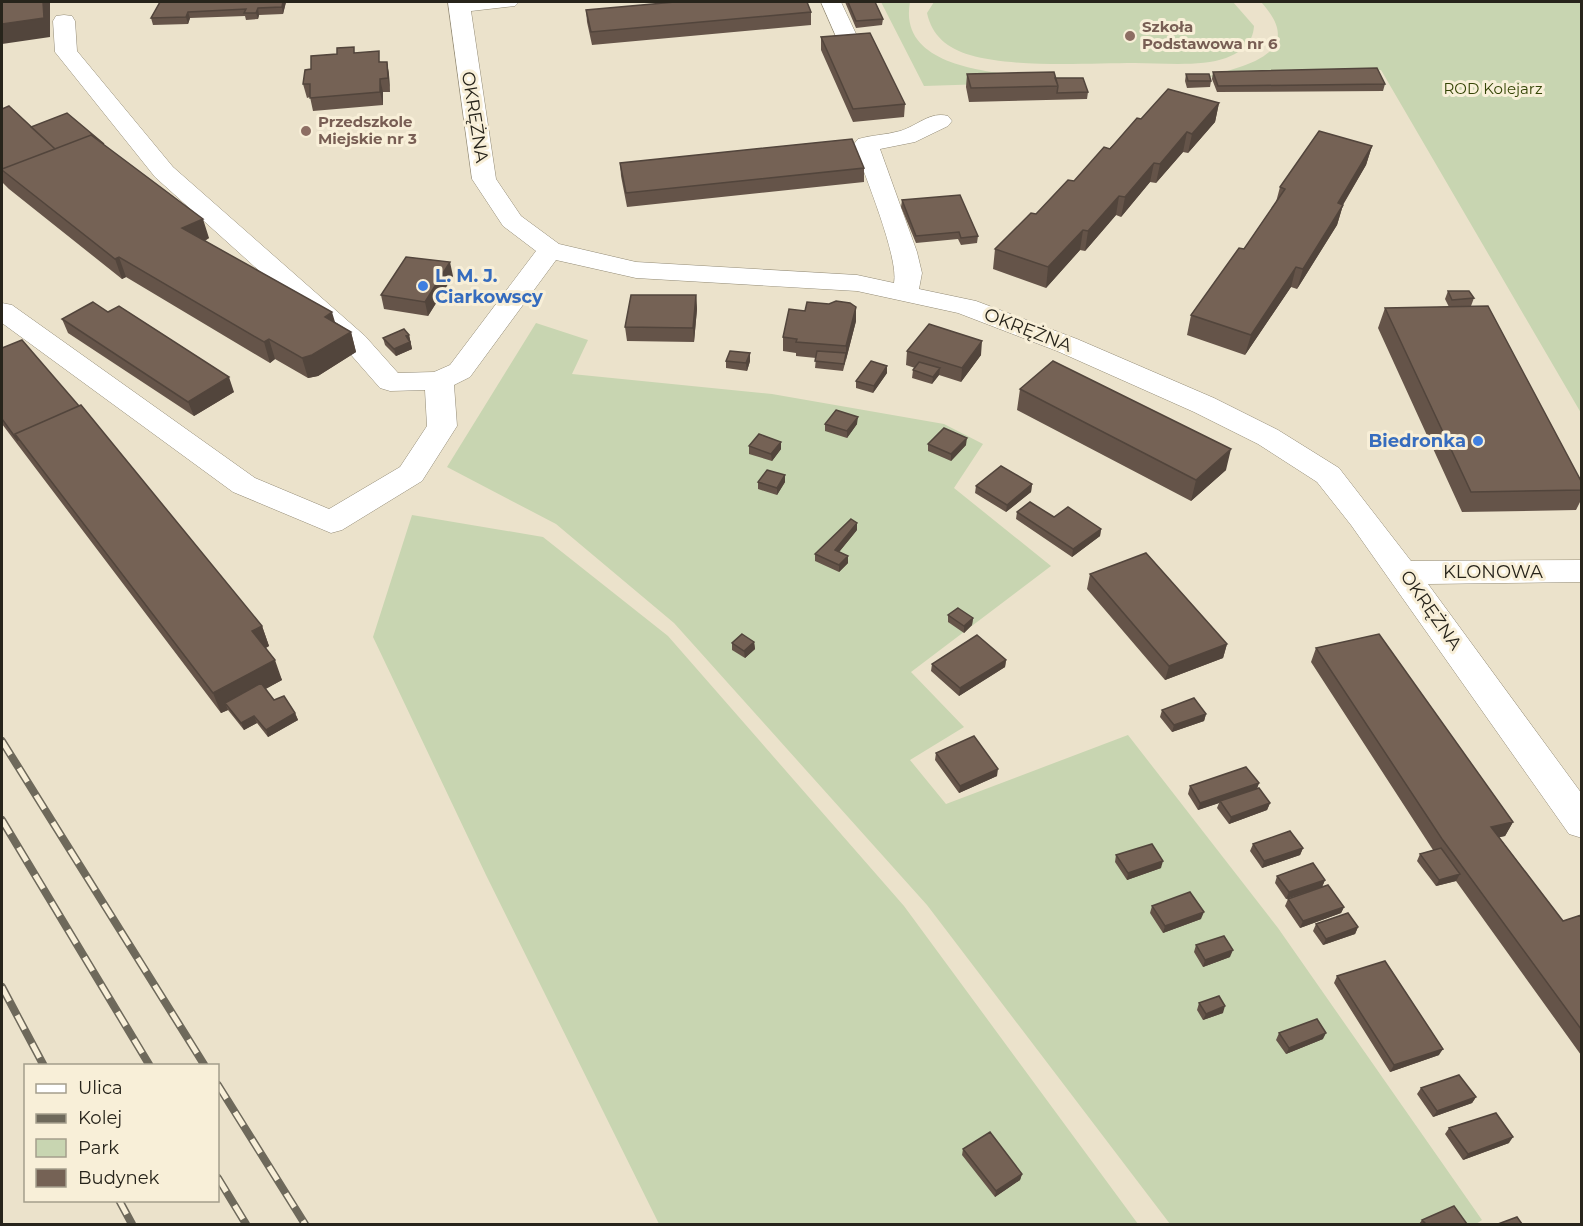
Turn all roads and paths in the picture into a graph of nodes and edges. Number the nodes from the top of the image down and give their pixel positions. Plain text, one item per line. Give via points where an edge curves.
1 (508, 2) edge
2 (831, 2) edge
3 (460, 4) edge
4 (64, 21) dead end
5 (846, 36) edge
6 (940, 121) dead end
7 (550, 250) junction
8 (905, 294) junction
9 (2, 311) edge
10 (439, 381) junction
11 (1581, 571) edge
12 (1404, 573) junction
13 (1581, 823) edge

1 - 3 street
2 - 5 street
3 - 7 street, OKRĘŻNA via 484,179 512,221
4 - 10 street via 66,52 164,172 355,342 390,382
6 - 8 street via 907,137 866,144 904,252 909,273
7 - 8 street, OKRĘŻNA via 636,270 857,283
7 - 10 street via 460,372
8 - 12 street, OKRĘŻNA via 966,307 1067,345 1268,437 1328,475
9 - 10 street via 244,485 331,522 411,474 442,426
11 - 12 street, KLONOWA
12 - 13 street, OKRĘŻNA

